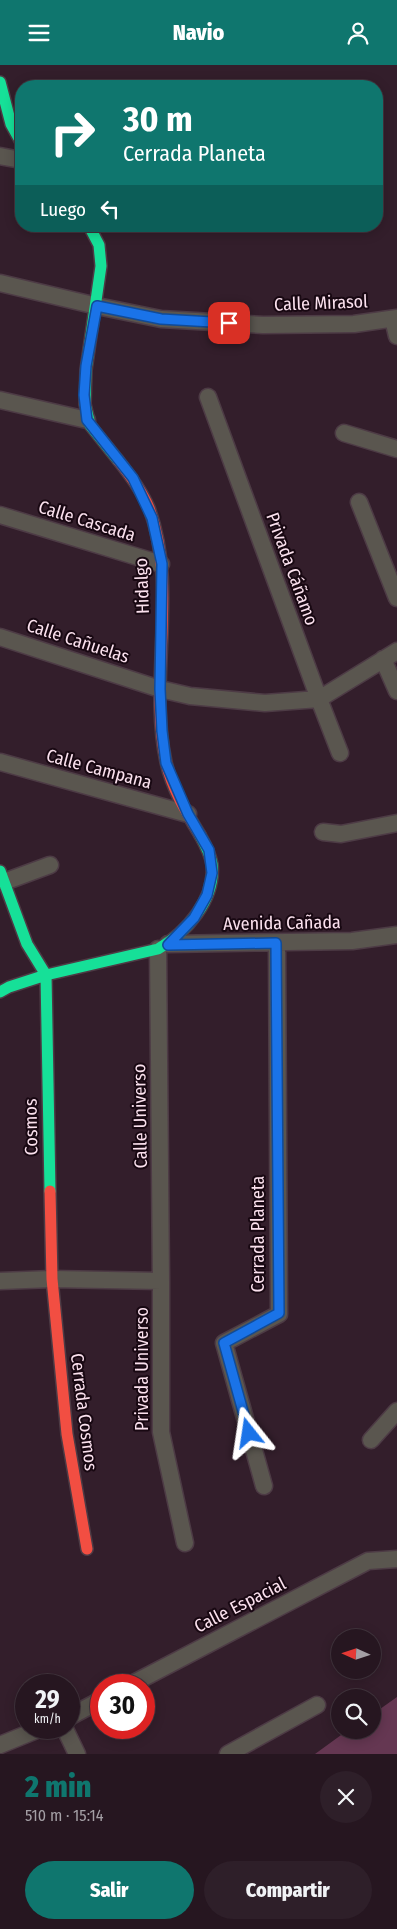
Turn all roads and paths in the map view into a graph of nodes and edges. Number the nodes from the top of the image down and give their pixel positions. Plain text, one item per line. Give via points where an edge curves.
1 (0, 82) edge
2 (15, 131) edge
3 (0, 156) edge
4 (15, 159) edge
5 (92, 232) edge
6 (0, 283) edge
7 (97, 306) junction
8 (395, 319) edge
9 (397, 336) edge
10 (208, 397) dead end
11 (0, 400) edge
12 (87, 420) junction
13 (344, 433) dead end
14 (397, 449) edge
15 (359, 502) dead end
16 (0, 515) edge
17 (162, 564) junction
18 (397, 598) edge
19 (0, 637) edge
20 (390, 655) edge
21 (160, 689) junction
22 (397, 691) edge
23 (319, 699) junction
24 (340, 753) dead end
25 (0, 762) edge
26 (188, 814) junction
27 (397, 823) edge
28 (323, 832) dead end
29 (50, 865) dead end
30 (2, 877) edge
31 (397, 935) edge
32 (276, 943) junction
33 (163, 947) junction
34 (46, 975) junction
35 (0, 992) edge
36 (52, 1279) junction
37 (0, 1281) edge
38 (162, 1281) junction
39 (397, 1411) edge
40 (371, 1440) dead end
41 (264, 1486) dead end
42 (185, 1543) dead end
43 (88, 1549) dead end
44 (397, 1559) edge
45 (151, 1674) edge
46 (317, 1705) dead end
47 (15, 1739) edge
48 (70, 1739) edge
49 (0, 1745) edge
50 (77, 1754) edge
51 (228, 1754) edge

1 - 2 street
3 - 4 street
5 - 7 street via 97,239 101,265
6 - 7 street, Calle Mirasol
7 - 8 street, Calle Mirasol via 161,319 263,325 354,324
7 - 12 street via 86,366 84,395
8 - 9 street
10 - 23 street, Privada Cáñamo
11 - 12 street
12 - 17 street, Hidalgo via 133,478 152,518
13 - 14 street
15 - 18 street
16 - 17 street, Calle Cascada
17 - 21 street, Hidalgo
19 - 21 street, Calle Cañuelas
20 - 22 street
20 - 23 street, Calle Cañuelas
21 - 23 street, Calle Cañuelas via 190,696 265,703
21 - 26 street, Hidalgo via 166,763
23 - 24 street, Privada Cáñamo
25 - 26 street, Calle Campana
26 - 33 street, Hidalgo via 209,850 212,873 207,895 194,918
27 - 28 street via 341,834
29 - 30 street
30 - 34 street via 26,944
31 - 32 street, Avenida Cañada via 352,941
32 - 33 street, Avenida Cañada
32 - 41 street, Cerrada Planeta via 279,1313 224,1343
33 - 34 street
33 - 38 street, Calle Universo
34 - 35 street
34 - 36 street, Cosmos
36 - 37 street
36 - 38 street
36 - 43 street, Cerrada Cosmos via 67,1434
38 - 42 street, Privada Universo via 161,1432
39 - 40 street
44 - 45 street, Calle Espacial via 368,1561
46 - 51 street
47 - 49 street
48 - 50 street

